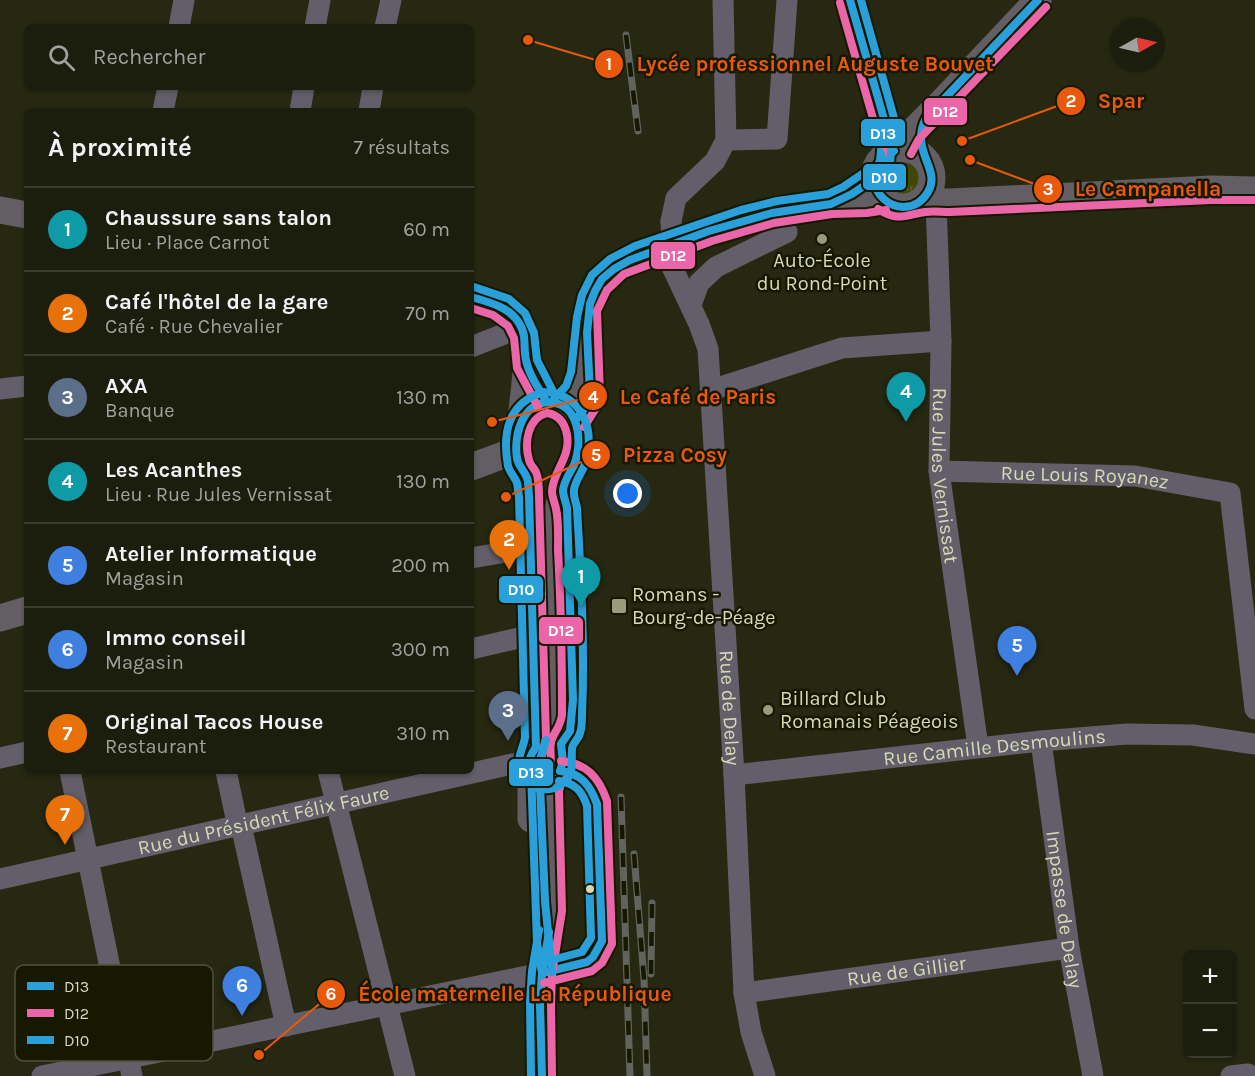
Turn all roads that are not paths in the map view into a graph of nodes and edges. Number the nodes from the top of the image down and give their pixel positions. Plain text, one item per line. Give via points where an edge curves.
1 (184, 0) edge
2 (320, 0) edge
3 (391, 0) edge
4 (723, 0) edge
5 (787, 0) edge
6 (850, 0) edge
7 (1038, 0) edge
8 (180, 24) edge
9 (316, 24) edge
10 (387, 24) edge
11 (167, 90) edge
12 (304, 90) edge
13 (372, 90) edge
14 (164, 108) edge
15 (300, 108) edge
16 (370, 108) edge
17 (882, 113) junction
18 (926, 116) junction
19 (726, 140) junction
20 (894, 166) junction
21 (1255, 190) edge
22 (934, 198) junction
23 (0, 210) edge
24 (24, 214) edge
25 (787, 232) dead end
26 (474, 298) edge
27 (691, 305) junction
28 (522, 327) junction
29 (941, 341) junction
30 (474, 346) edge
31 (526, 362) junction
32 (24, 386) edge
33 (0, 389) edge
34 (711, 390) junction
35 (561, 410) junction
36 (520, 420) junction
37 (517, 450) junction
38 (474, 466) edge
39 (939, 471) junction
40 (567, 475) junction
41 (527, 477) junction
42 (530, 548) junction
43 (474, 557) edge
44 (24, 611) edge
45 (0, 618) edge
46 (532, 635) junction
47 (474, 648) edge
48 (1255, 710) edge
49 (1041, 741) junction
50 (1255, 744) edge
51 (978, 747) junction
52 (24, 753) edge
53 (0, 758) edge
54 (545, 764) junction
55 (474, 773) edge
56 (71, 774) edge
57 (227, 774) edge
58 (329, 774) edge
59 (468, 774) edge
60 (734, 775) junction
61 (336, 804) junction
62 (240, 827) junction
63 (88, 859) junction
64 (0, 879) edge
65 (1069, 948) junction
66 (109, 965) edge
67 (543, 973) junction
68 (744, 993) junction
69 (387, 1005) junction
70 (286, 1026) junction
71 (213, 1045) edge
72 (153, 1061) edge
73 (130, 1067) edge
74 (42, 1076) edge
75 (405, 1076) edge
76 (542, 1076) edge
77 (765, 1076) edge
78 (1093, 1076) edge

1 - 8 street
2 - 9 street
3 - 10 street
4 - 19 street
5 - 19 street via 777,139
6 - 17 main road
7 - 18 main road
11 - 14 street
12 - 15 street
13 - 16 street
17 - 18 main road
17 - 20 main road
18 - 20 main road via 920,133
19 - 27 street, Rue de Delay, bridge via 715,160 676,198 670,221 673,269
20 - 22 main road via 931,170
20 - 22 main road via 902,207
20 - 35 main road via 867,203 772,213 709,231 618,265 598,284 587,309 587,404
21 - 22 main road
22 - 29 street, Rue Jules Vernissat
23 - 24 main road
25 - 27 street via 716,267 699,283
26 - 28 main road via 512,312
27 - 34 street, Rue de Delay via 708,349
28 - 30 street
28 - 31 main road
29 - 34 street via 842,348
29 - 39 street, Rue Jules Vernissat
31 - 35 main road
31 - 36 main road
32 - 33 street
34 - 60 street, Rue de Delay
35 - 36 main road via 536,405
35 - 40 main road via 578,433 577,453
36 - 37 main road
37 - 38 main road
37 - 41 main road via 519,466
39 - 48 street, Rue Louis Royanez via 1136,476 1230,493
39 - 51 street, Rue Jules Vernissat
40 - 41 main road via 547,484
40 - 54 main road via 558,504
41 - 42 main road
42 - 43 street
42 - 46 main road
44 - 45 main road
46 - 47 street
46 - 54 main road
49 - 50 street, Rue Camille Desmoulins via 1174,734
49 - 51 street, Rue Camille Desmoulins
49 - 65 street, Impasse de Delay
51 - 60 street, Rue Camille Desmoulins
52 - 53 street
54 - 55 street, Rue du Président Félix Faure via 512,764
54 - 67 main road via 542,810 548,942
56 - 63 street
57 - 62 street
58 - 61 street
59 - 61 street, Rue du Président Félix Faure
60 - 68 street, Rue de Delay
61 - 62 street, Rue du Président Félix Faure
61 - 69 street
62 - 63 street, Rue du Président Félix Faure
62 - 70 street
63 - 64 street, Rue du Président Félix Faure
63 - 66 street
65 - 68 street, Rue de Gillier
65 - 78 street, Impasse de Delay
67 - 69 street
67 - 76 main road
68 - 77 street, Rue de Delay
69 - 70 street
69 - 75 street
70 - 71 street
72 - 73 street
73 - 74 street

